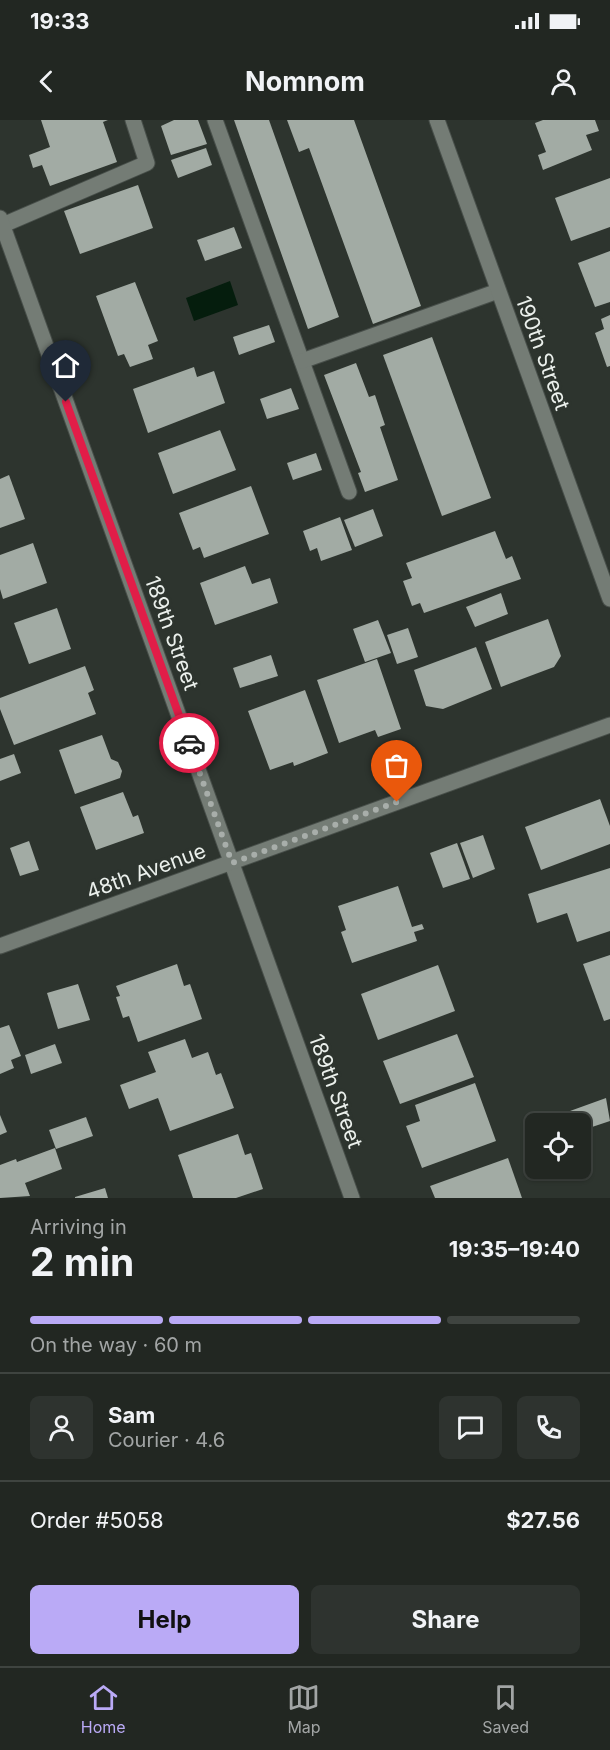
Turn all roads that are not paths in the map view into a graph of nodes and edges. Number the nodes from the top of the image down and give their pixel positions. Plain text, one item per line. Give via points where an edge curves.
1 (132, 120) edge
2 (215, 120) edge
3 (436, 120) edge
4 (1, 222) edge
5 (498, 291) junction
6 (302, 360) junction
7 (349, 492) dead end
8 (610, 599) edge
9 (610, 725) edge
10 (232, 863) junction
11 (0, 946) edge
12 (352, 1198) edge

1 - 4 street via 147,163
2 - 6 street
3 - 5 street, 190th Street
4 - 10 street, 189th Street
5 - 6 street
5 - 8 street, 190th Street
6 - 7 street
9 - 10 street, 48th Avenue
10 - 11 street, 48th Avenue
10 - 12 street, 189th Street

